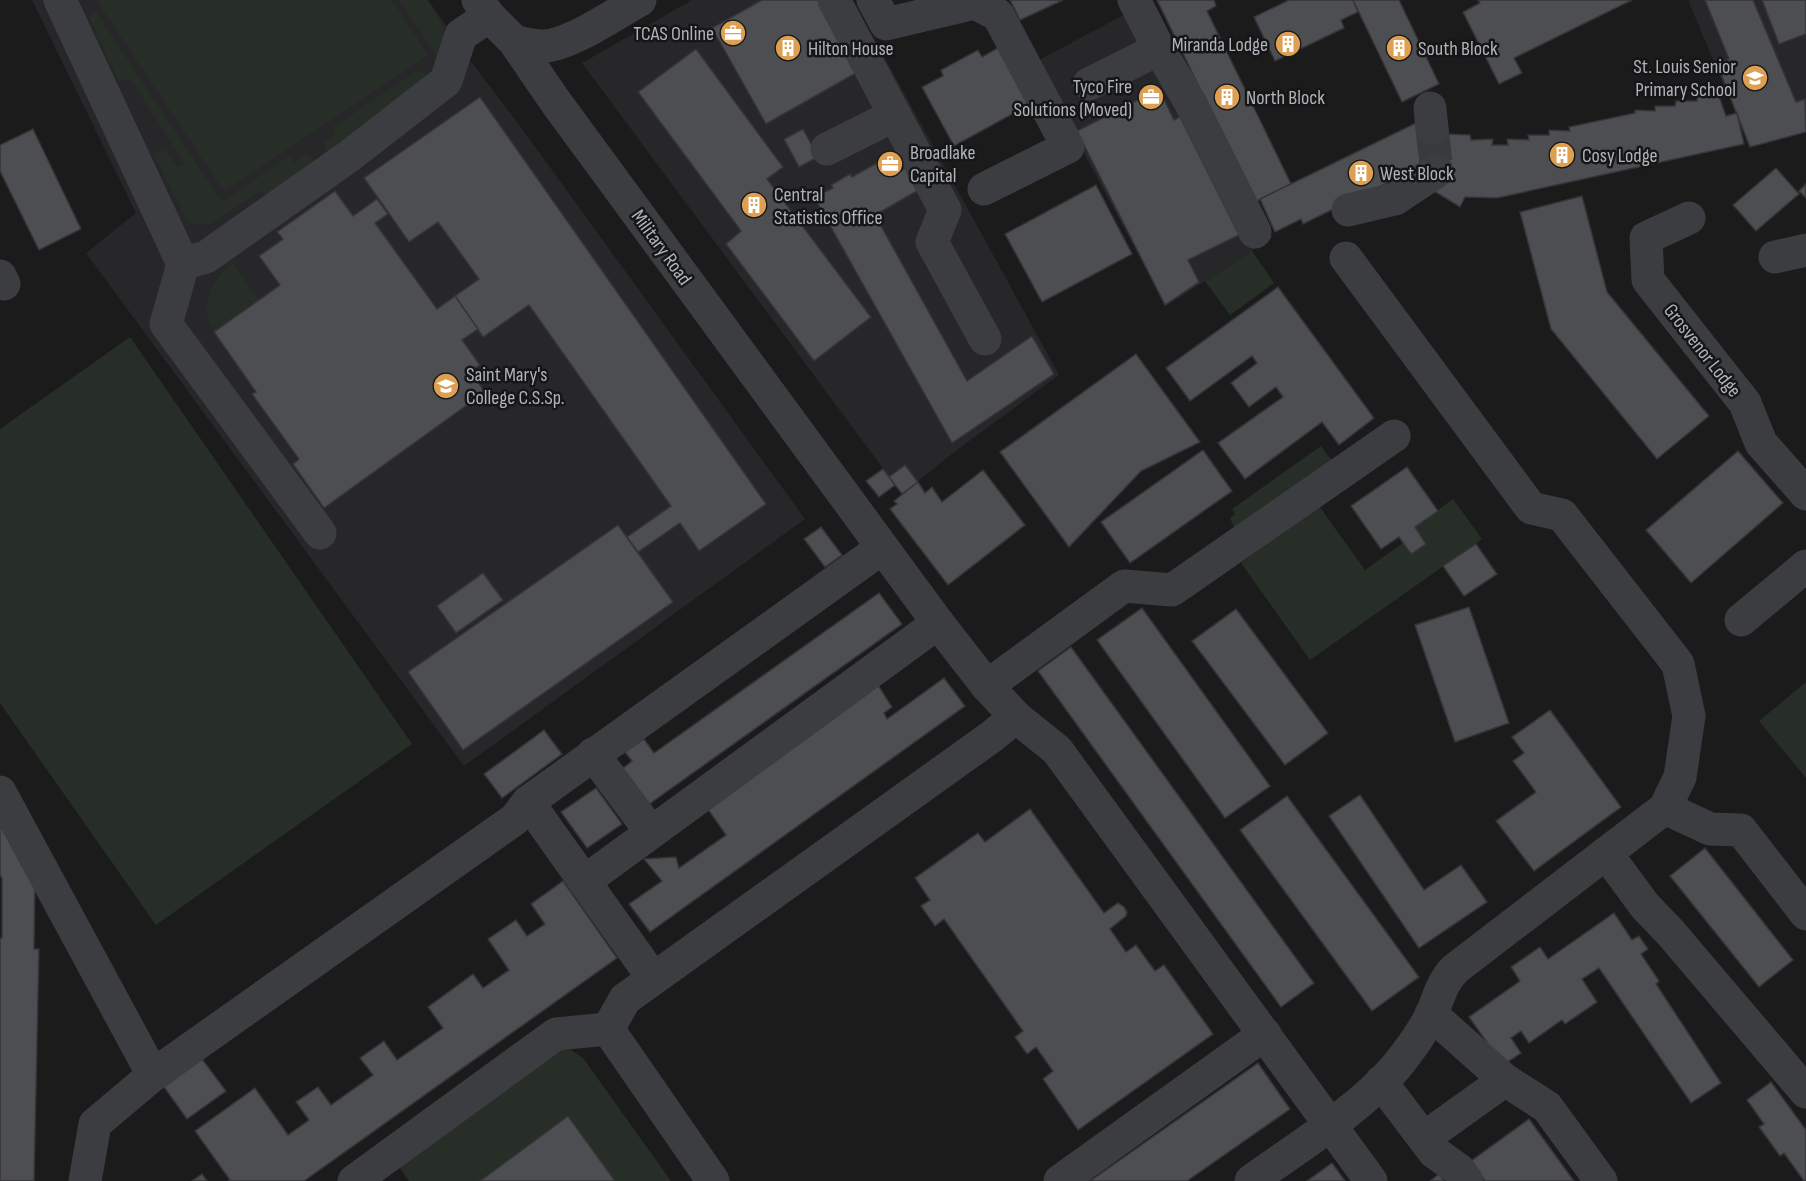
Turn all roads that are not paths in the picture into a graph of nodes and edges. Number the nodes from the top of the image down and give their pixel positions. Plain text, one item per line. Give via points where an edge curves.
1 (60, 0) edge
2 (640, 0) edge
3 (834, 0) edge
4 (1134, 0) edge
5 (874, 2) edge
6 (484, 8) edge
7 (514, 42) junction
8 (1159, 49) junction
9 (1089, 84) dead end
10 (895, 115) junction
11 (827, 148) dead end
12 (1437, 171) dead end
13 (984, 189) dead end
14 (1348, 210) dead end
15 (1689, 218) dead end
16 (1255, 232) dead end
17 (1346, 258) dead end
18 (183, 264) junction
19 (985, 339) dead end
20 (1394, 436) dead end
21 (1806, 494) edge
22 (320, 533) dead end
23 (882, 548) junction
24 (1806, 566) edge
25 (1741, 620) dead end
26 (938, 623) junction
27 (987, 686) junction
28 (1016, 717) junction
29 (593, 754) junction
30 (0, 792) edge
31 (1665, 808) junction
32 (521, 811) junction
33 (651, 832) junction
34 (1606, 853) junction
35 (585, 881) junction
36 (1806, 914) edge
37 (653, 978) junction
38 (1431, 1014) junction
39 (608, 1029) junction
40 (1265, 1035) junction
41 (153, 1075) junction
42 (1505, 1080) junction
43 (1381, 1082) junction
44 (1806, 1092) edge
45 (1330, 1124) junction
46 (1424, 1138) junction
47 (85, 1181) edge
48 (354, 1181) edge
49 (714, 1181) edge
50 (1060, 1181) edge
51 (1251, 1181) edge
52 (1371, 1181) edge
53 (1467, 1181) edge
54 (1601, 1181) edge

1 - 18 street
2 - 7 street via 550,46
3 - 10 street
4 - 8 street
5 - 13 street via 886,24 975,3 998,15 1068,147
6 - 7 street, Military Road
6 - 18 street via 461,35 446,81 348,157 206,257
7 - 23 street, Military Road
8 - 9 street
8 - 16 street
10 - 11 street
10 - 19 street via 945,210 932,242
12 - 14 street via 1395,199
15 - 21 street, Grosvenor Lodge via 1646,238 1648,280 1745,403 1761,443
17 - 31 street via 1531,508 1562,515 1678,664 1689,716 1680,777
18 - 22 street via 166,324
20 - 27 street via 1172,590 1124,586
23 - 26 street, Military Road
23 - 29 street
24 - 25 street
26 - 27 street, Military Road
26 - 33 street
27 - 28 street, Military Road
28 - 37 street
28 - 40 street, Military Road via 1057,750
29 - 32 street
29 - 33 street
30 - 41 street
31 - 34 street
31 - 36 street via 1710,829 1741,830
32 - 35 street
32 - 41 street
33 - 35 street
34 - 38 street via 1455,969 1444,981
34 - 44 street via 1645,906
35 - 37 street
37 - 39 street via 625,999
38 - 42 street
38 - 43 street via 1415,1042
39 - 48 street via 556,1034
39 - 49 street
40 - 45 street, Military Road
40 - 50 street
41 - 47 street via 95,1124
42 - 46 street
42 - 54 street via 1547,1107
43 - 45 street
43 - 46 street
45 - 51 street
45 - 52 street, Military Road
46 - 53 street

